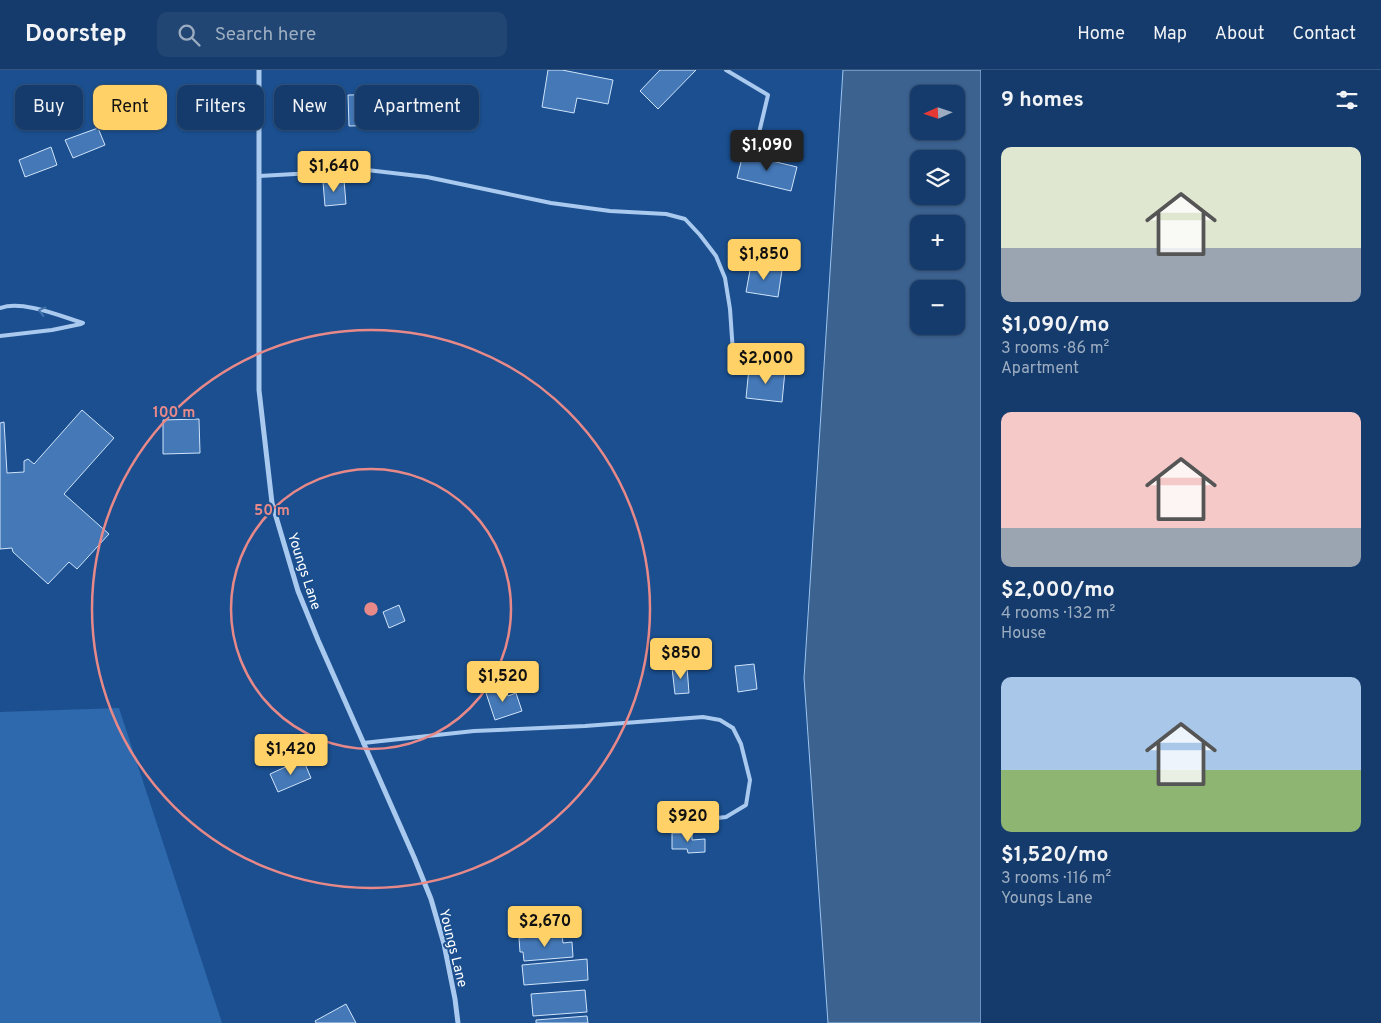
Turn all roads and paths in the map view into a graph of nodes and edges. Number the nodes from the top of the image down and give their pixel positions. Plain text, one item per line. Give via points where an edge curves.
1 (260, 70) edge
2 (726, 70) edge
3 (759, 134) dead end
4 (259, 176) junction
5 (0, 308) edge
6 (0, 336) edge
7 (734, 367) dead end
8 (363, 743) junction
9 (700, 820) dead end
10 (458, 1023) edge

1 - 4 street, Youngs Lane
2 - 3 lane via 768,95
4 - 7 lane via 376,171 427,177 551,203 666,214 685,219 716,256 725,278
4 - 8 street, Youngs Lane via 259,390 272,503 298,591
6 -> 5 lane via 83,324 33,309
8 - 9 lane via 474,731 703,716 720,720 733,728 741,744 750,780 746,805 726,817
8 - 10 street, Youngs Lane via 431,900 444,944

